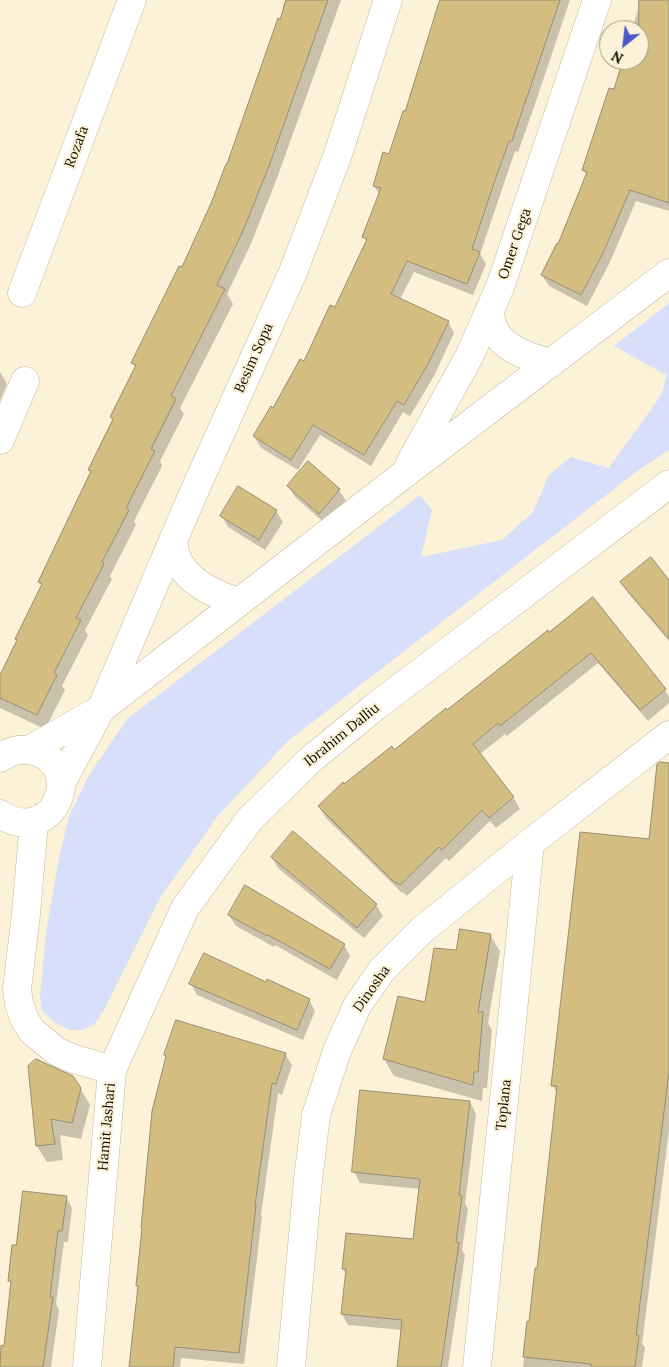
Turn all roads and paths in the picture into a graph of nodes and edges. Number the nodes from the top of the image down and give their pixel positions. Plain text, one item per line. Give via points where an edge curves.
1 (132, 0) edge
2 (388, 0) edge
3 (596, 0) edge
4 (669, 273) edge
5 (22, 293) dead end
6 (490, 312) junction
7 (551, 363) junction
8 (25, 381) dead end
9 (0, 440) edge
10 (403, 475) junction
11 (669, 484) edge
12 (173, 540) junction
13 (238, 602) junction
14 (101, 709) junction
15 (667, 737) edge
16 (30, 749) junction
17 (0, 758) edge
18 (61, 784) junction
19 (11, 821) edge
20 (530, 843) junction
21 (112, 1070) junction
22 (87, 1367) edge
23 (291, 1367) edge
24 (478, 1367) edge

1 - 5 street, Rozafa
2 - 12 street, Besim Sopa via 338,154 293,272
3 - 6 street, Omer Gega
4 - 7 street, Besim Sopa
6 - 7 street via 493,328 504,342 517,352
6 - 10 street, Omer Gega via 469,357
7 - 10 street, Besim Sopa
8 - 9 street
10 - 13 street, Besim Sopa
11 - 21 street, Ibrahim Dalliu via 376,706 310,760 250,819 185,908
12 - 13 street via 176,556 200,585
12 - 14 street, Besim Sopa
13 - 14 street, Besim Sopa
14 - 16 street, Besim Sopa
14 - 18 street, Besim Sopa
15 - 20 street, Dinosha
16 - 17 street, Besim Sopa via 19,749
16 - 18 street via 51,760
18 - 19 street, Besim Sopa via 54,808 45,816
19 - 21 street, Hamit Jashari via 26,914 17,989 25,1020 32,1032 56,1050
20 - 23 street, Dinosha via 422,930 382,970 357,1006 337,1051 316,1115
20 - 24 street, Toplana
21 - 22 street, Hamit Jashari

